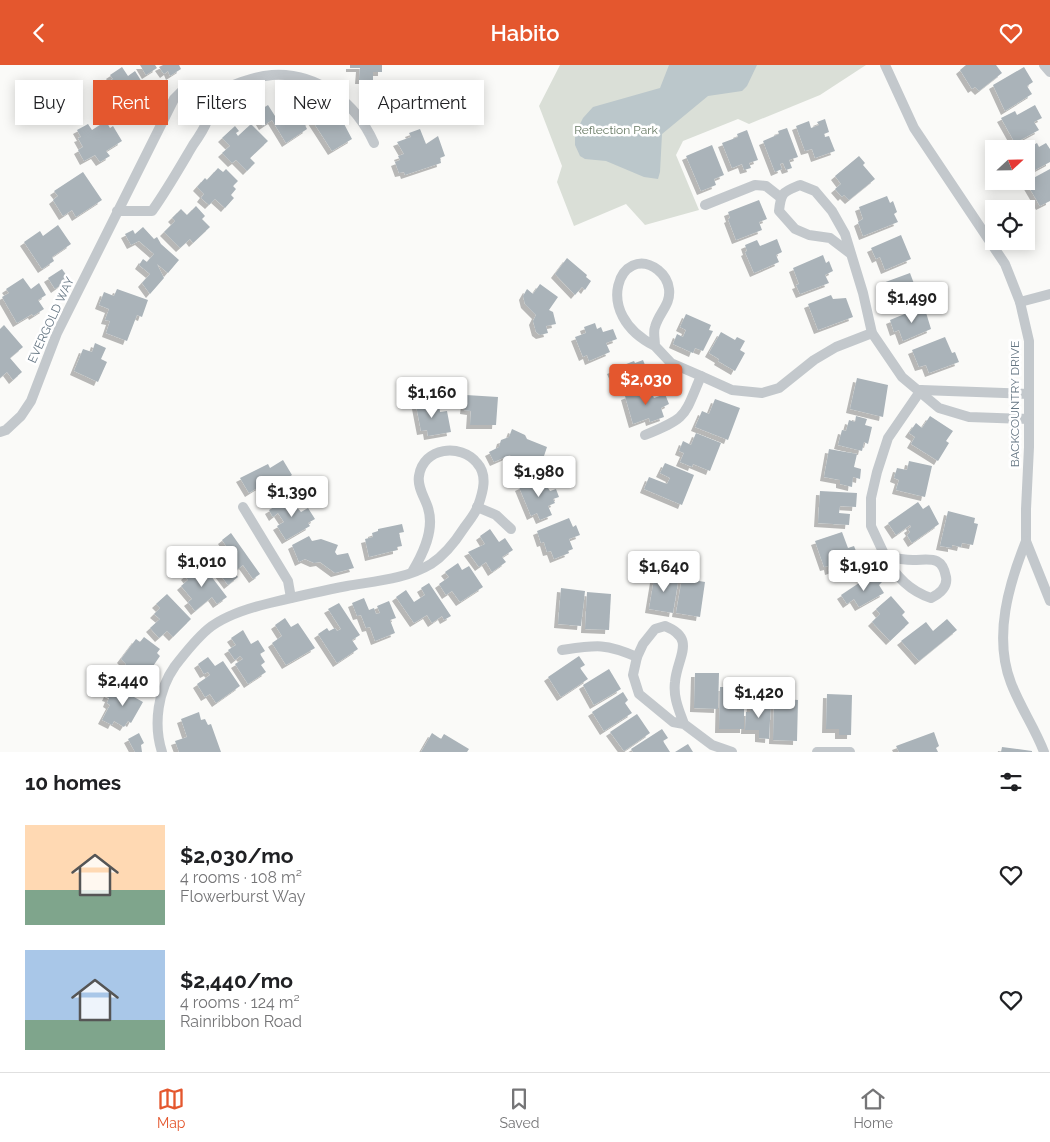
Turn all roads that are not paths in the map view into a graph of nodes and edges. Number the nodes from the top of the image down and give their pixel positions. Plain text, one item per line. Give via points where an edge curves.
1 (884, 65) edge
2 (1044, 65) edge
3 (1050, 72) edge
4 (251, 80) edge
5 (178, 95) edge
6 (205, 125) edge
7 (374, 143) dead end
8 (780, 197) junction
9 (705, 205) dead end
10 (118, 211) junction
11 (850, 254) junction
12 (1050, 294) edge
13 (1020, 302) junction
14 (872, 333) junction
15 (655, 346) junction
16 (701, 376) junction
17 (921, 390) junction
18 (1028, 395) junction
19 (1029, 419) junction
20 (0, 432) edge
21 (645, 435) dead end
22 (243, 507) dead end
23 (477, 507) junction
24 (511, 529) dead end
25 (1026, 541) junction
26 (885, 556) junction
27 (412, 572) junction
28 (291, 598) junction
29 (1050, 601) edge
30 (562, 650) dead end
31 (637, 657) junction
32 (684, 724) junction
33 (1045, 748) edge
34 (162, 752) edge
35 (732, 752) edge
36 (817, 752) edge
37 (850, 752) edge

1 - 13 street, BACKCOUNTRY DRIVE via 914,128 1005,264
2 - 3 street
4 - 7 street via 287,75 319,84 348,103 361,117
5 - 10 street, EVERGOLD WAY
6 - 10 street via 152,211
8 - 9 street via 766,186 755,185
8 - 11 street via 779,211 795,229 830,238
8 - 11 street via 800,185 814,191 832,211 845,234
10 - 20 street, EVERGOLD WAY via 57,333 31,401 22,416 6,431
11 - 14 street
12 - 13 street
13 - 18 street, BACKCOUNTRY DRIVE via 1029,341
14 - 16 street via 836,347 779,388 762,393 732,390
14 - 17 street via 902,377
15 - 15 street via 654,327 670,299 662,274 643,263 629,268 619,278 616,292 619,313 642,340
15 - 16 street via 671,363
16 - 21 street via 684,414 677,422
17 - 18 street
17 - 19 street via 939,408 969,417
17 - 26 street via 888,438 871,498 871,526
18 - 19 street, BACKCOUNTRY DRIVE
19 - 25 street, BACKCOUNTRY DRIVE
22 - 28 street via 288,581
23 - 24 street via 496,515
23 - 27 street via 453,546 430,564
23 - 27 street via 484,481 479,465 470,455 456,450 441,451 426,460 419,475 420,489 429,510 430,528 423,553
25 - 29 street, BACKCOUNTRY DRIVE
25 - 33 street, BACKCOUNTRY DRIVE via 1013,576 1004,617 1005,651 1010,680
26 - 26 street via 900,579 916,593 931,598 941,592 946,581 945,571 939,562 930,558 915,560
27 - 28 street via 398,578
28 - 34 street via 233,615 208,629 187,650 167,677 156,720
30 - 31 street via 596,645 614,647
31 - 32 street via 633,675 639,694 673,722
31 - 32 street via 655,629 664,626 676,630 683,640 684,650 674,683 675,701
32 - 35 street via 712,745
36 - 37 street

